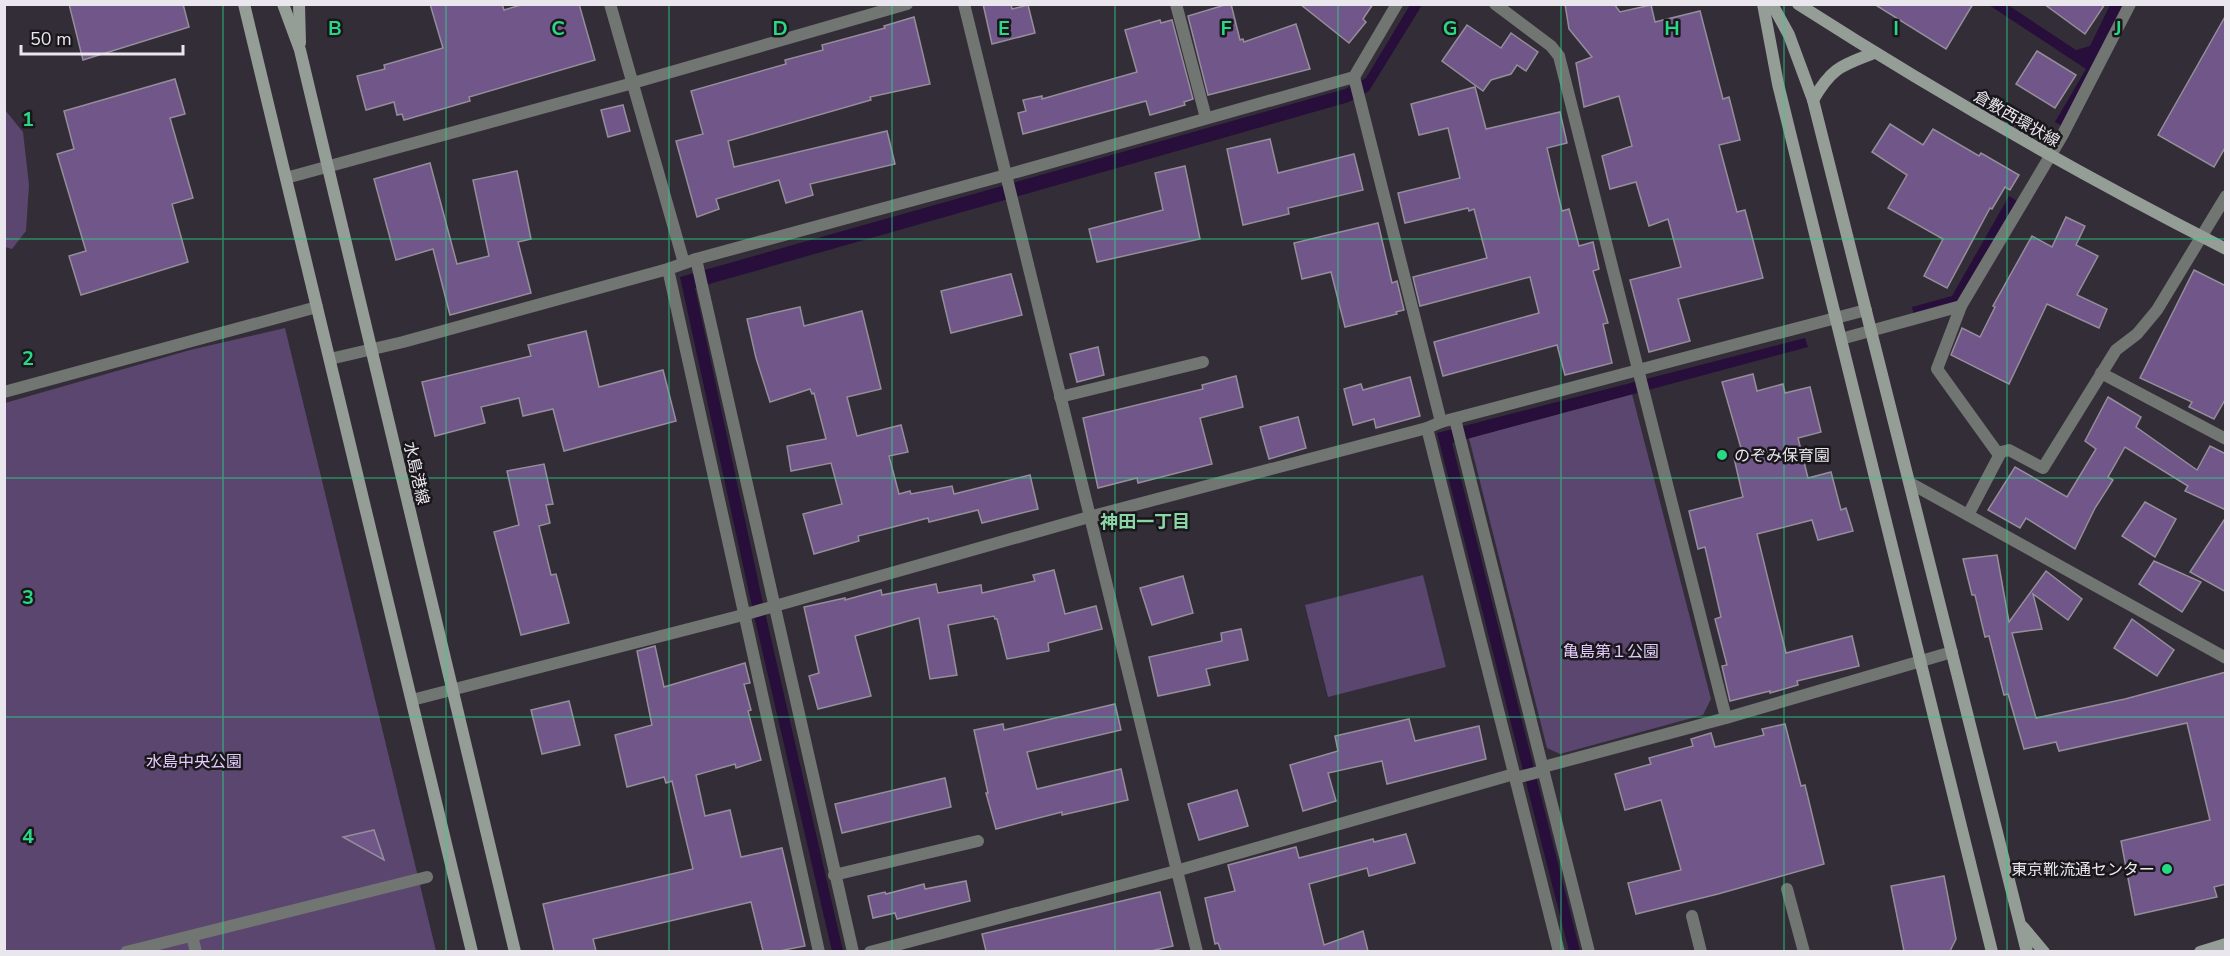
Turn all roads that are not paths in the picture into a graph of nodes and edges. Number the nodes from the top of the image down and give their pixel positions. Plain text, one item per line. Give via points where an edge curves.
1 (244, 4) edge
2 (283, 4) edge
3 (299, 4) edge
4 (610, 4) edge
5 (907, 4) edge
6 (964, 4) edge
7 (1176, 4) edge
8 (1397, 4) edge
9 (1495, 4) edge
10 (1763, 4) edge
11 (1772, 4) edge
12 (1798, 4) edge
13 (2130, 4) edge
14 (300, 50) junction
15 (1874, 53) junction
16 (1354, 79) junction
17 (633, 83) junction
18 (1813, 100) junction
19 (1206, 118) junction
20 (2050, 156) junction
21 (328, 167) junction
22 (286, 178) junction
23 (1007, 178) junction
24 (2226, 196) edge
25 (2202, 237) junction
26 (2226, 249) edge
27 (693, 264) junction
28 (668, 269) junction
29 (1961, 306) junction
30 (317, 307) junction
31 (1866, 310) junction
32 (1836, 318) junction
33 (1871, 330) junction
34 (1841, 339) junction
35 (370, 349) junction
36 (330, 359) junction
37 (1203, 362) dead end
38 (2101, 373) junction
39 (1638, 374) junction
40 (4, 392) edge
41 (1060, 397) junction
42 (1441, 422) junction
43 (1456, 422) junction
44 (1426, 428) junction
45 (2226, 439) edge
46 (1999, 455) junction
47 (1910, 483) junction
48 (1968, 515) junction
49 (1089, 517) junction
50 (759, 609) junction
51 (1952, 652) junction
52 (2226, 658) edge
53 (1920, 662) junction
54 (452, 690) junction
55 (412, 700) junction
56 (1726, 718) junction
57 (1541, 770) junction
58 (1517, 776) junction
59 (978, 841) dead end
60 (1176, 871) junction
61 (834, 875) junction
62 (427, 877) dead end
63 (1787, 889) dead end
64 (1692, 916) dead end
65 (2019, 921) junction
66 (1986, 929) junction
67 (192, 936) junction
68 (2226, 944) edge
69 (126, 951) edge
70 (196, 951) edge
71 (472, 951) edge
72 (515, 951) edge
73 (819, 951) edge
74 (852, 951) edge
75 (870, 951) edge
76 (1197, 951) edge
77 (1559, 951) edge
78 (1589, 951) edge
79 (1701, 951) edge
80 (1804, 951) edge
81 (1982, 951) edge
82 (1992, 951) edge
83 (2027, 951) edge
84 (2044, 951) edge
85 (2200, 951) edge

1 - 22 main road
2 - 14 main road, 水島港線
3 - 14 main road
4 - 17 street
5 - 17 street
6 - 23 street
7 - 19 street
8 - 16 street
9 - 39 street via 1559,56
10 - 32 main road via 1778,84
11 - 18 main road via 1790,35
12 - 15 main road, 倉敷西環状線
13 - 20 street
14 - 21 main road, 水島港線
15 - 18 main road via 1842,66 1825,79
15 - 20 main road, 倉敷西環状線
16 - 19 street
16 - 42 street
17 - 21 street
17 - 27 street
18 - 31 main road
19 - 23 street
20 - 25 main road, 倉敷西環状線
20 - 29 street
21 - 22 street
21 - 35 main road, 水島港線
22 - 30 main road
23 - 27 street
23 - 41 street
24 - 25 street
25 - 26 main road, 倉敷西環状線
25 - 38 street via 2157,310 2138,334 2116,350
27 - 28 street
27 - 50 street via 704,290
28 - 35 street
28 - 50 street
29 - 33 street
29 - 46 street via 1937,369
30 - 36 main road
30 - 40 street
31 - 32 street
31 - 33 main road
32 - 34 main road
32 - 39 street
33 - 34 street
33 - 47 main road
34 - 53 main road
35 - 36 street
35 - 54 main road, 水島港線
36 - 55 main road
37 - 41 street
38 - 45 street
38 - 46 street via 2043,468 2009,450
39 - 43 street
39 - 56 street
41 - 49 street
42 - 43 street
42 - 44 street
43 - 57 street
44 - 49 street
44 - 58 street
46 - 48 street
47 - 48 street
47 - 51 main road
48 - 52 street
49 - 50 street
49 - 60 street
50 - 54 street
50 - 61 street
50 - 73 street
51 - 53 street
51 - 65 main road
53 - 56 street
53 - 66 main road
54 - 55 street
54 - 72 main road, 水島港線
55 - 71 main road
56 - 57 street
57 - 58 street
57 - 78 street
58 - 60 street
58 - 77 street
59 - 61 street
60 - 75 street
60 - 76 street
61 - 74 street
62 - 67 street
63 - 80 street
64 - 79 street
65 - 83 main road
65 - 84 main road
66 - 81 main road
66 - 82 main road
67 - 69 street
67 - 70 street
68 - 85 main road

